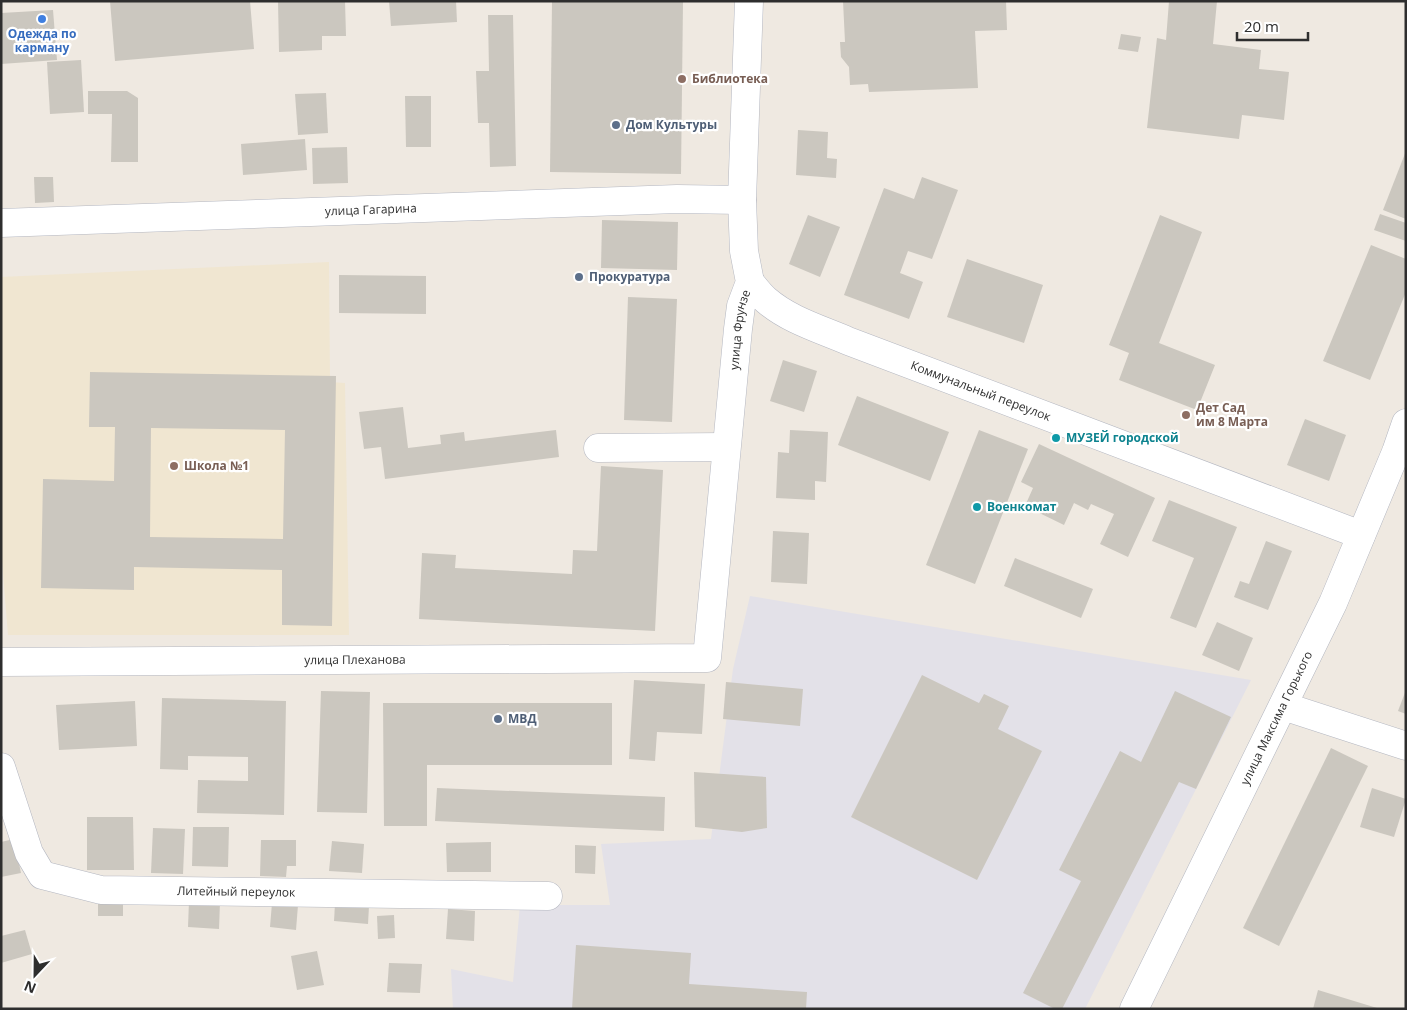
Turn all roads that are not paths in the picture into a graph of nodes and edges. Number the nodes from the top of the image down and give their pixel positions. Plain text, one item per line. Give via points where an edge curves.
1 (749, 1) edge
2 (742, 200) junction
3 (1, 223) edge
4 (750, 282) junction
5 (1406, 424) edge
6 (726, 447) junction
7 (598, 448) dead end
8 (1360, 535) junction
9 (707, 658) joint
10 (1, 662) edge
11 (1283, 706) junction
12 (1406, 746) edge
13 (1, 767) edge
14 (548, 896) dead end
15 (1134, 1009) edge

1 - 2 street, улица Фрунзе
2 - 3 street, улица Гагарина via 657,200
2 - 4 street, улица Фрунзе via 744,251
4 - 6 street, улица Фрунзе via 741,306
4 - 8 street, Коммунальный переулок via 764,299 779,310 814,327
5 - 8 street, улица Максима Горького
6 - 7 street
6 - 9 street, улица Фрунзе
8 - 11 street, улица Максима Горького via 1333,603
9 - 10 street, улица Плеханова
11 - 12 street
11 - 15 street, улица Максима Горького
13 - 14 street, Литейный переулок via 29,853 42,875 101,890

